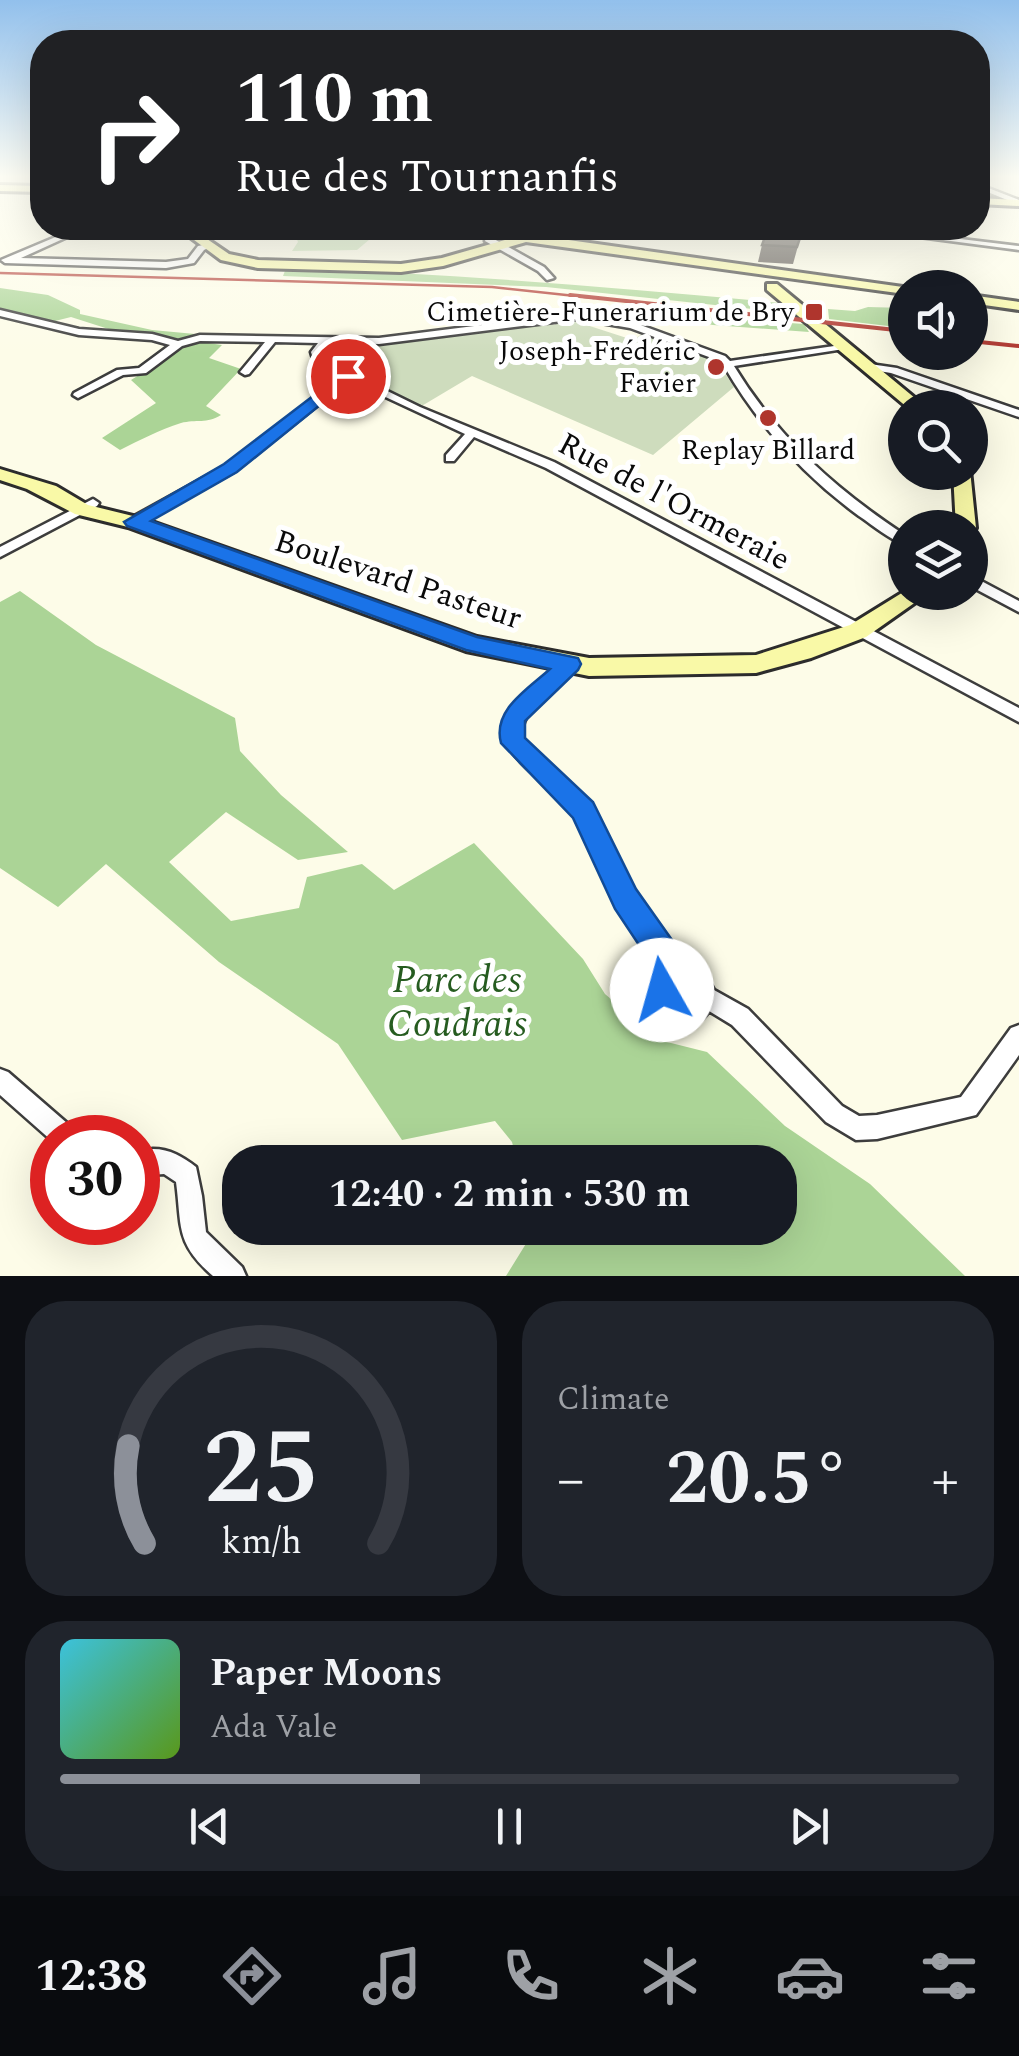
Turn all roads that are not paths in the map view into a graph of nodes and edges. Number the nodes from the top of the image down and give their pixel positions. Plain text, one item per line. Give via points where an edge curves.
1 (53, 240) edge
2 (200, 240) edge
3 (492, 240) edge
4 (496, 240) edge
5 (547, 240) edge
6 (953, 240) edge
7 (208, 246) junction
8 (1019, 248) edge
9 (3, 260) edge
10 (702, 263) junction
11 (550, 278) dead end
12 (774, 278) junction
13 (888, 287) edge
14 (988, 302) edge
15 (1019, 306) edge
16 (0, 312) edge
17 (272, 340) junction
18 (325, 341) junction
19 (178, 344) junction
20 (844, 346) junction
21 (728, 364) junction
22 (870, 367) junction
23 (245, 372) dead end
24 (348, 376) junction
25 (897, 390) edge
26 (78, 395) dead end
27 (1019, 414) edge
28 (472, 433) junction
29 (450, 458) dead end
30 (0, 474) edge
31 (88, 506) junction
32 (134, 522) junction
33 (888, 530) edge
34 (0, 553) edge
35 (988, 590) edge
36 (888, 602) edge
37 (1019, 606) edge
38 (888, 609) edge
39 (852, 628) junction
40 (569, 664) junction
41 (1019, 716) edge
42 (669, 978) junction
43 (704, 996) junction
44 (1019, 1036) edge
45 (0, 1080) edge
46 (40, 1115) edge
47 (160, 1159) edge
48 (233, 1276) edge

1 - 9 street
2 - 7 main road
3 - 7 main road via 443,262 401,268 269,265 225,257
4 - 11 street
5 - 10 main road
6 - 8 street
7 - 9 street via 191,261 138,267
10 - 12 main road
10 - 12 main road via 752,282
12 - 13 main road
12 - 20 main road
14 - 15 main road
16 - 19 street via 68,330
17 - 18 street
17 - 19 street via 200,338
17 - 23 street
18 - 21 street via 395,340 588,316
18 - 24 street, Rue de l'Ormeraie via 316,357
19 - 26 street via 142,371 122,372
20 - 21 street
20 - 22 main road
21 - 33 street via 810,473
22 - 25 main road
22 - 27 street
24 - 28 street, Rue de l'Ormeraie
24 - 32 street via 231,468
28 - 29 street
28 - 39 street, Rue de l'Ormeraie via 550,464
30 - 31 main road, Boulevard Pasteur
31 - 32 main road, Boulevard Pasteur
31 - 34 street
32 - 40 main road, Boulevard Pasteur via 474,644
35 - 37 street
36 - 39 main road, Boulevard Pasteur
38 - 39 main road, Boulevard Pasteur
39 - 40 main road, Boulevard Pasteur via 756,664
39 - 41 street, Rue de l'Ormeraie
40 - 42 street via 514,716 514,743 583,810 626,899 666,958
42 - 43 street via 693,978
42 - 43 street via 663,999 674,1013 695,1015
43 - 44 street via 740,1017 834,1114 856,1128 968,1107
45 - 46 street
47 - 48 street via 188,1176 190,1230 199,1248

